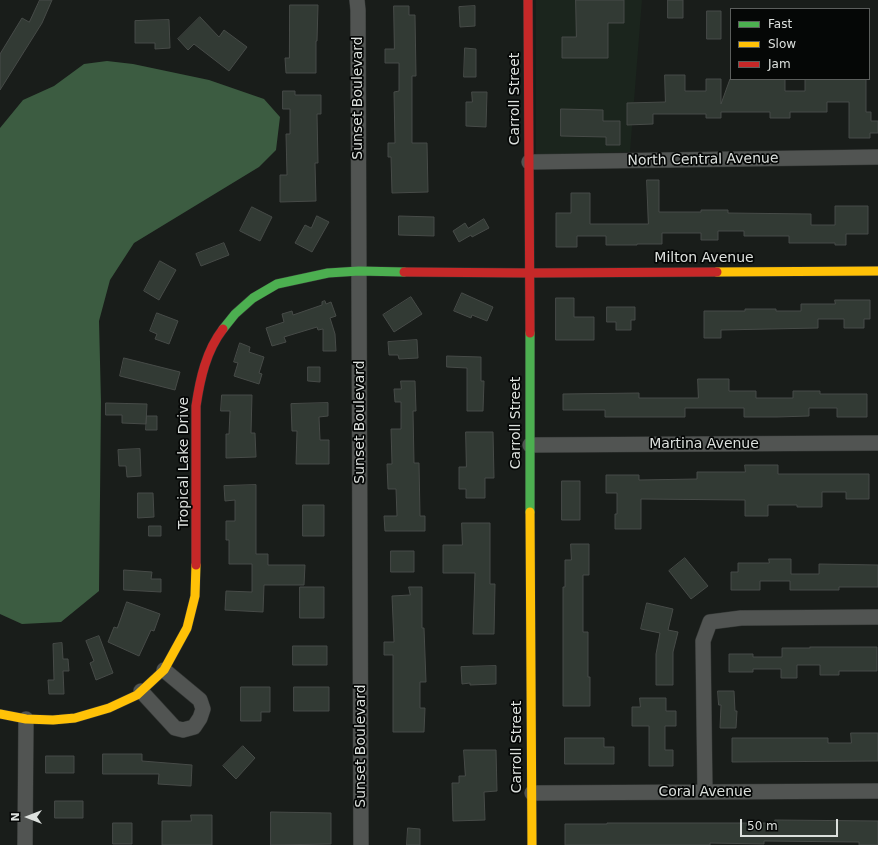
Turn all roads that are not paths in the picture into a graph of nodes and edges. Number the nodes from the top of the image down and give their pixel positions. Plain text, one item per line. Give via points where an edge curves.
1 (357, 0) edge
2 (528, 0) edge
3 (878, 157) edge
4 (529, 162) junction
5 (359, 271) junction
6 (878, 271) edge
7 (530, 273) junction
8 (878, 443) edge
9 (530, 445) junction
10 (878, 617) edge
11 (164, 670) junction
12 (141, 691) junction
13 (0, 714) edge
14 (26, 719) junction
15 (878, 791) edge
16 (705, 792) junction
17 (532, 793) junction
18 (24, 845) edge
19 (361, 845) edge
20 (532, 845) edge

1 - 5 street, Sunset Boulevard
2 - 4 street, Carroll Street
3 - 4 street, North Central Avenue
4 - 7 street, Carroll Street
5 - 7 street, Tropical Lake Drive
5 - 11 street, Tropical Lake Drive via 328,273 277,284 253,298 235,314 209,353 200,381 196,406 195,596 187,628
5 - 19 street, Sunset Boulevard
6 - 7 street, Milton Avenue
7 - 9 street, Carroll Street
8 - 9 street, Martina Avenue
9 - 17 street, Carroll Street
10 - 16 street via 741,618 710,622 703,642
11 - 12 street, Tropical Lake Drive
11 - 12 street via 200,700 202,714 194,727 183,730 175,728
12 - 14 street, Tropical Lake Drive via 109,708 75,718
13 - 14 street, Tropical Lake Drive
14 - 18 street
15 - 16 street, Coral Avenue
16 - 17 street, Coral Avenue
17 - 20 street, Carroll Street

